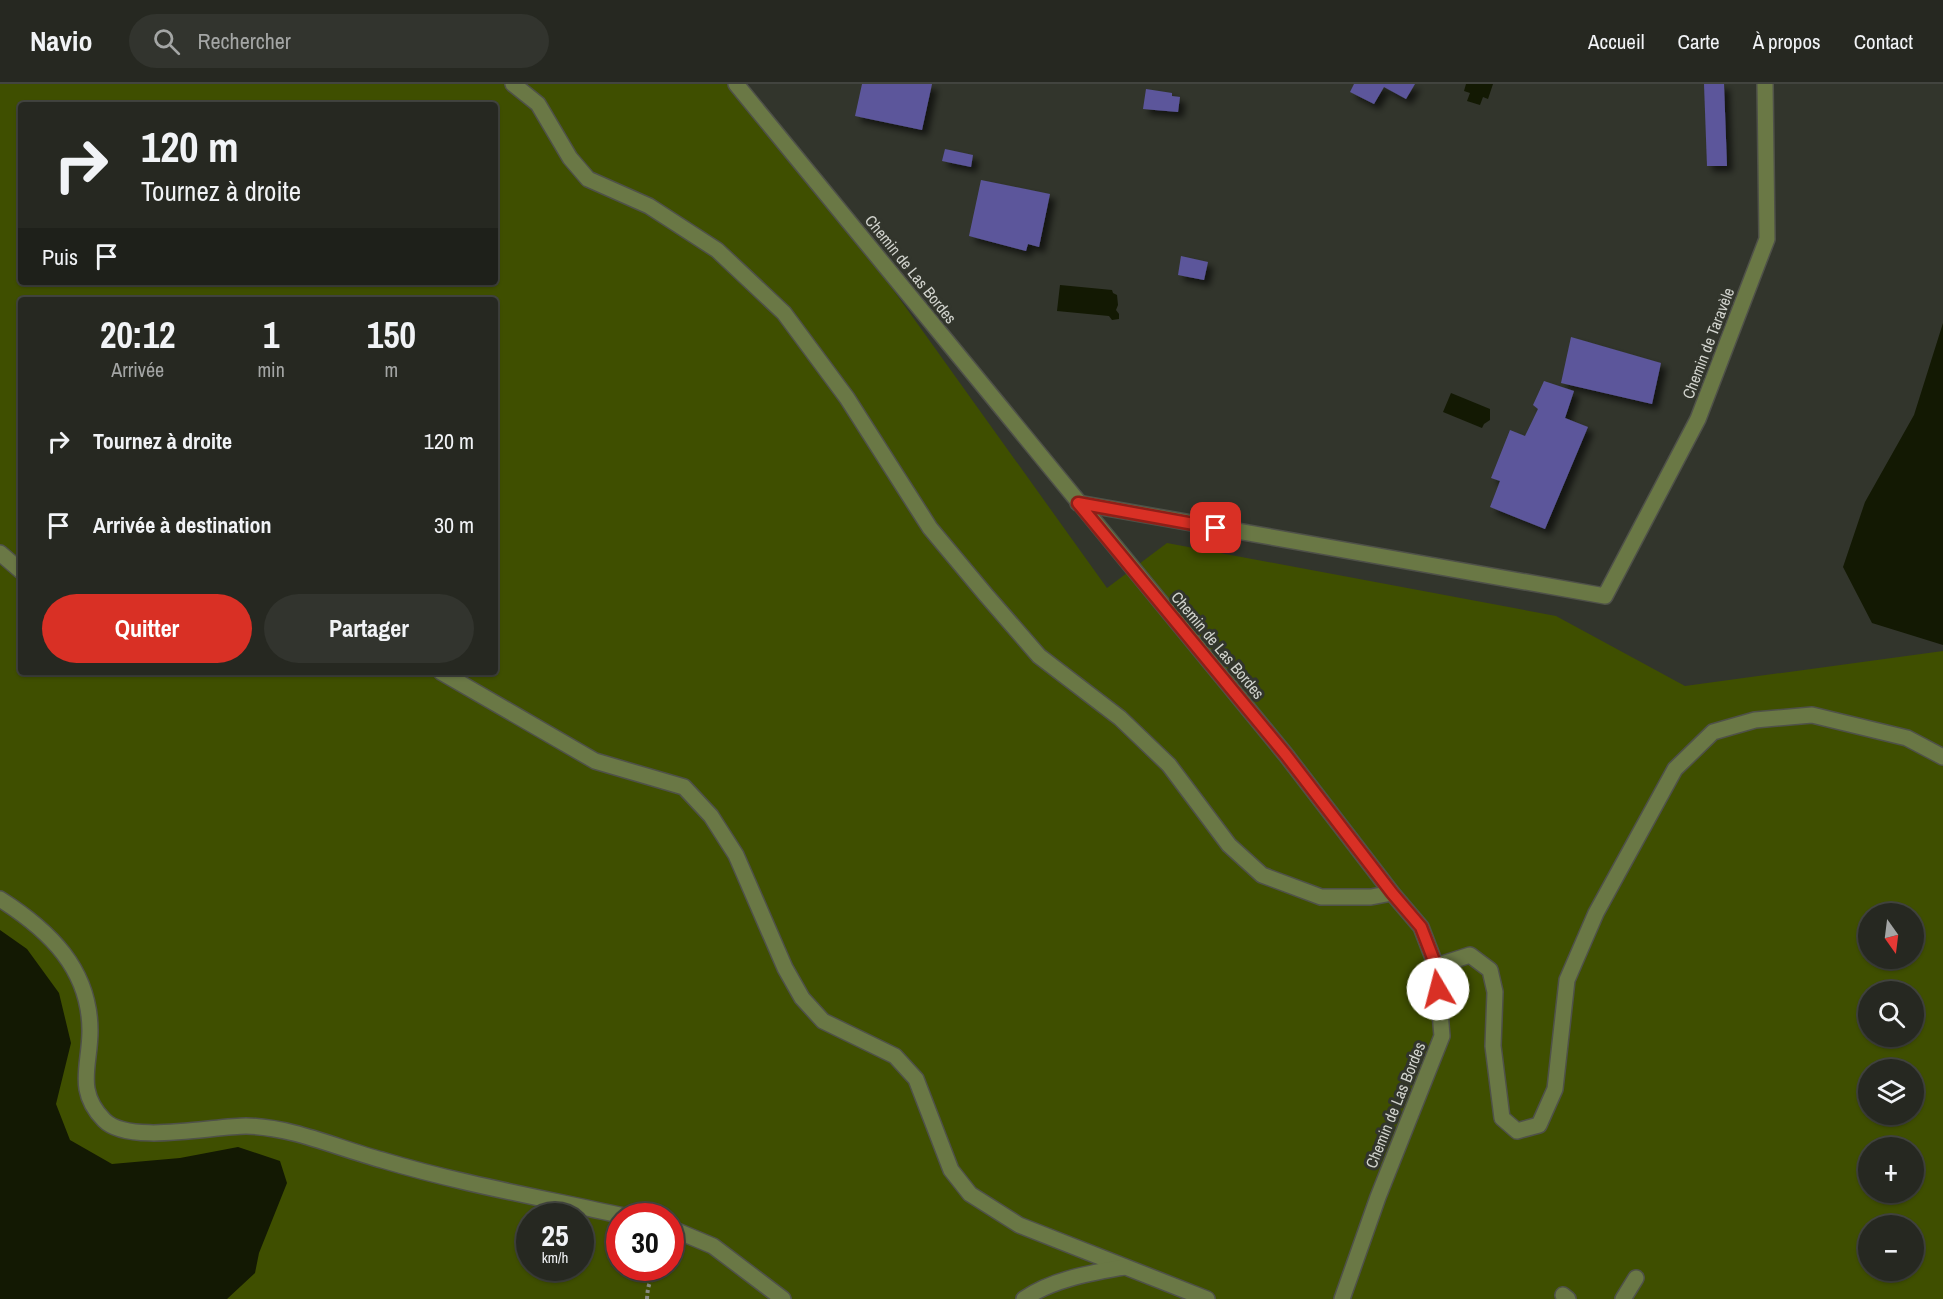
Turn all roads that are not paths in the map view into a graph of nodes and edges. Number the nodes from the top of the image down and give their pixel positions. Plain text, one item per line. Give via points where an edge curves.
1 (513, 84) edge
2 (736, 84) edge
3 (1765, 84) edge
4 (1078, 503) junction
5 (0, 553) edge
6 (18, 568) edge
7 (446, 675) edge
8 (1943, 758) edge
9 (1392, 893) junction
10 (0, 899) edge
11 (1436, 966) junction
12 (606, 1212) edge
13 (684, 1234) edge
14 (1127, 1267) junction
15 (1636, 1278) dead end
16 (783, 1299) edge
17 (1024, 1299) edge
18 (1207, 1299) edge
19 (1342, 1299) edge
20 (1623, 1299) edge

1 - 9 street via 538,104 570,158 588,179 649,206 717,250 784,313 847,398 930,528 986,595 1039,656 1120,718 1169,765 1229,845 1245,860 1262,875 1321,897
2 - 4 street, Chemin de Las Bordes
3 - 4 street, Chemin de Taravèle via 1767,239 1698,419 1605,596
4 - 9 street, Chemin de Las Bordes via 1286,755
5 - 6 street
7 - 14 street via 595,761 684,787 711,816 736,855 802,998 823,1022 895,1056 916,1079 951,1170 970,1194 1018,1225
8 - 11 street via 1907,738 1812,715 1755,720 1713,732 1675,769 1592,922 1567,980 1555,1089 1539,1125 1517,1131 1502,1118 1493,1046 1495,992 1490,970 1470,955
9 - 11 street, Chemin de Las Bordes via 1421,927
10 - 12 street via 63,949 83,987 90,1030 84,1078 92,1103 106,1122 133,1133 246,1126 288,1130 382,1161 503,1192
11 - 19 street, Chemin de Las Bordes via 1442,1036
13 - 16 street via 713,1246
14 - 17 street via 1090,1273
14 - 18 street
15 - 20 street

